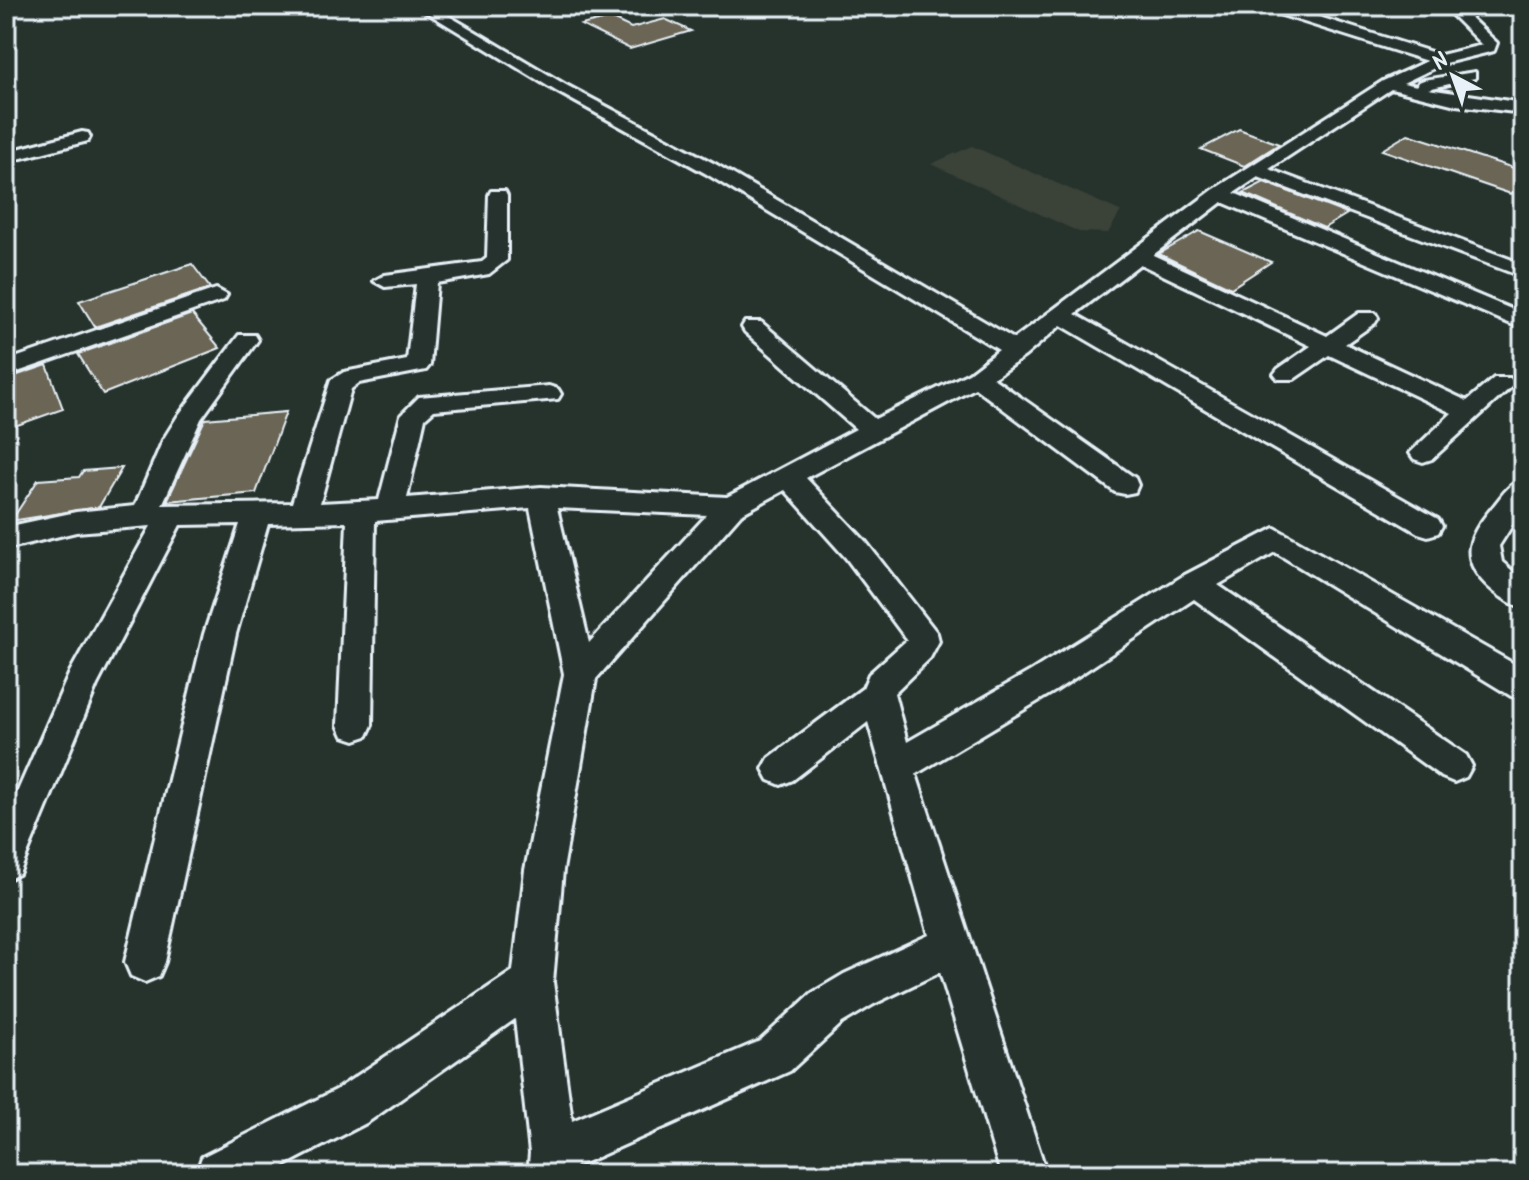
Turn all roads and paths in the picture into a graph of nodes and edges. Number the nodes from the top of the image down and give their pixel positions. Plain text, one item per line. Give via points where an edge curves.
1 (423, 6) edge
2 (1277, 6) edge
3 (1456, 6) edge
4 (1440, 60) junction
5 (1470, 75) dead end
6 (1398, 86) junction
7 (1496, 106) junction
8 (1523, 108) edge
9 (1523, 119) edge
10 (82, 137) dead end
11 (6, 157) edge
12 (1257, 171) junction
13 (1220, 194) junction
14 (498, 195) dead end
15 (1137, 255) junction
16 (1523, 271) edge
17 (433, 276) junction
18 (385, 281) dead end
19 (216, 295) dead end
20 (1062, 316) junction
21 (1367, 318) dead end
22 (1523, 322) edge
23 (753, 327) dead end
24 (247, 340) dead end
25 (1328, 344) junction
26 (1017, 351) junction
27 (6, 369) edge
28 (1286, 374) dead end
29 (977, 378) junction
30 (1502, 383) dead end
31 (549, 394) dead end
32 (1470, 412) junction
33 (873, 430) junction
34 (1423, 453) dead end
35 (789, 477) junction
36 (1125, 485) dead end
37 (1523, 489) edge
38 (541, 497) junction
39 (731, 507) junction
40 (376, 510) junction
41 (303, 513) junction
42 (257, 515) junction
43 (157, 517) junction
44 (1428, 526) dead end
45 (6, 538) edge
46 (1194, 584) junction
47 (1523, 596) edge
48 (580, 674) junction
49 (1523, 686) edge
50 (878, 695) junction
51 (355, 725) dead end
52 (1454, 766) dead end
53 (896, 767) junction
54 (781, 769) dead end
55 (6, 861) edge
56 (951, 946) junction
57 (145, 962) dead end
58 (532, 982) junction
59 (552, 1163) edge
60 (242, 1168) edge
61 (1024, 1174) edge

1 - 26 street
2 - 4 street
3 - 4 street via 1455,11 1491,46
4 - 6 street
5 - 6 street
6 - 7 street
6 - 12 street
7 - 8 street
7 - 9 street
10 - 11 street
12 - 13 street
12 - 16 street
13 - 15 street
13 - 22 street
14 - 17 street via 497,260 483,270
15 - 20 street
15 - 25 street
17 - 18 street
17 - 41 street via 427,280 420,362 352,377 340,385
19 - 27 street
20 - 26 street
20 - 44 street
21 - 25 street
23 - 33 street
24 - 43 street via 176,440
25 - 28 street
25 - 32 street
26 - 29 street
29 - 33 street
29 - 36 street
30 - 32 street
31 - 40 street via 428,403 420,408
32 - 34 street
33 - 35 street
35 - 39 street
35 - 50 street via 921,633 919,649 881,684
37 - 47 street via 1496,524 1484,552 1484,564
38 - 39 street
38 - 40 street
38 - 48 street
39 - 48 street
40 - 41 street
40 - 51 street
41 - 42 street
42 - 43 street
42 - 57 street via 220,634
43 - 45 street via 76,522
43 - 55 street
46 - 49 street via 1269,540 1279,540
46 - 52 street
46 - 53 street
48 - 58 street via 544,870
50 - 53 street
50 - 54 street
53 - 56 street
56 - 59 street via 827,1008 775,1056
56 - 61 street
58 - 59 street
58 - 60 street via 352,1106

